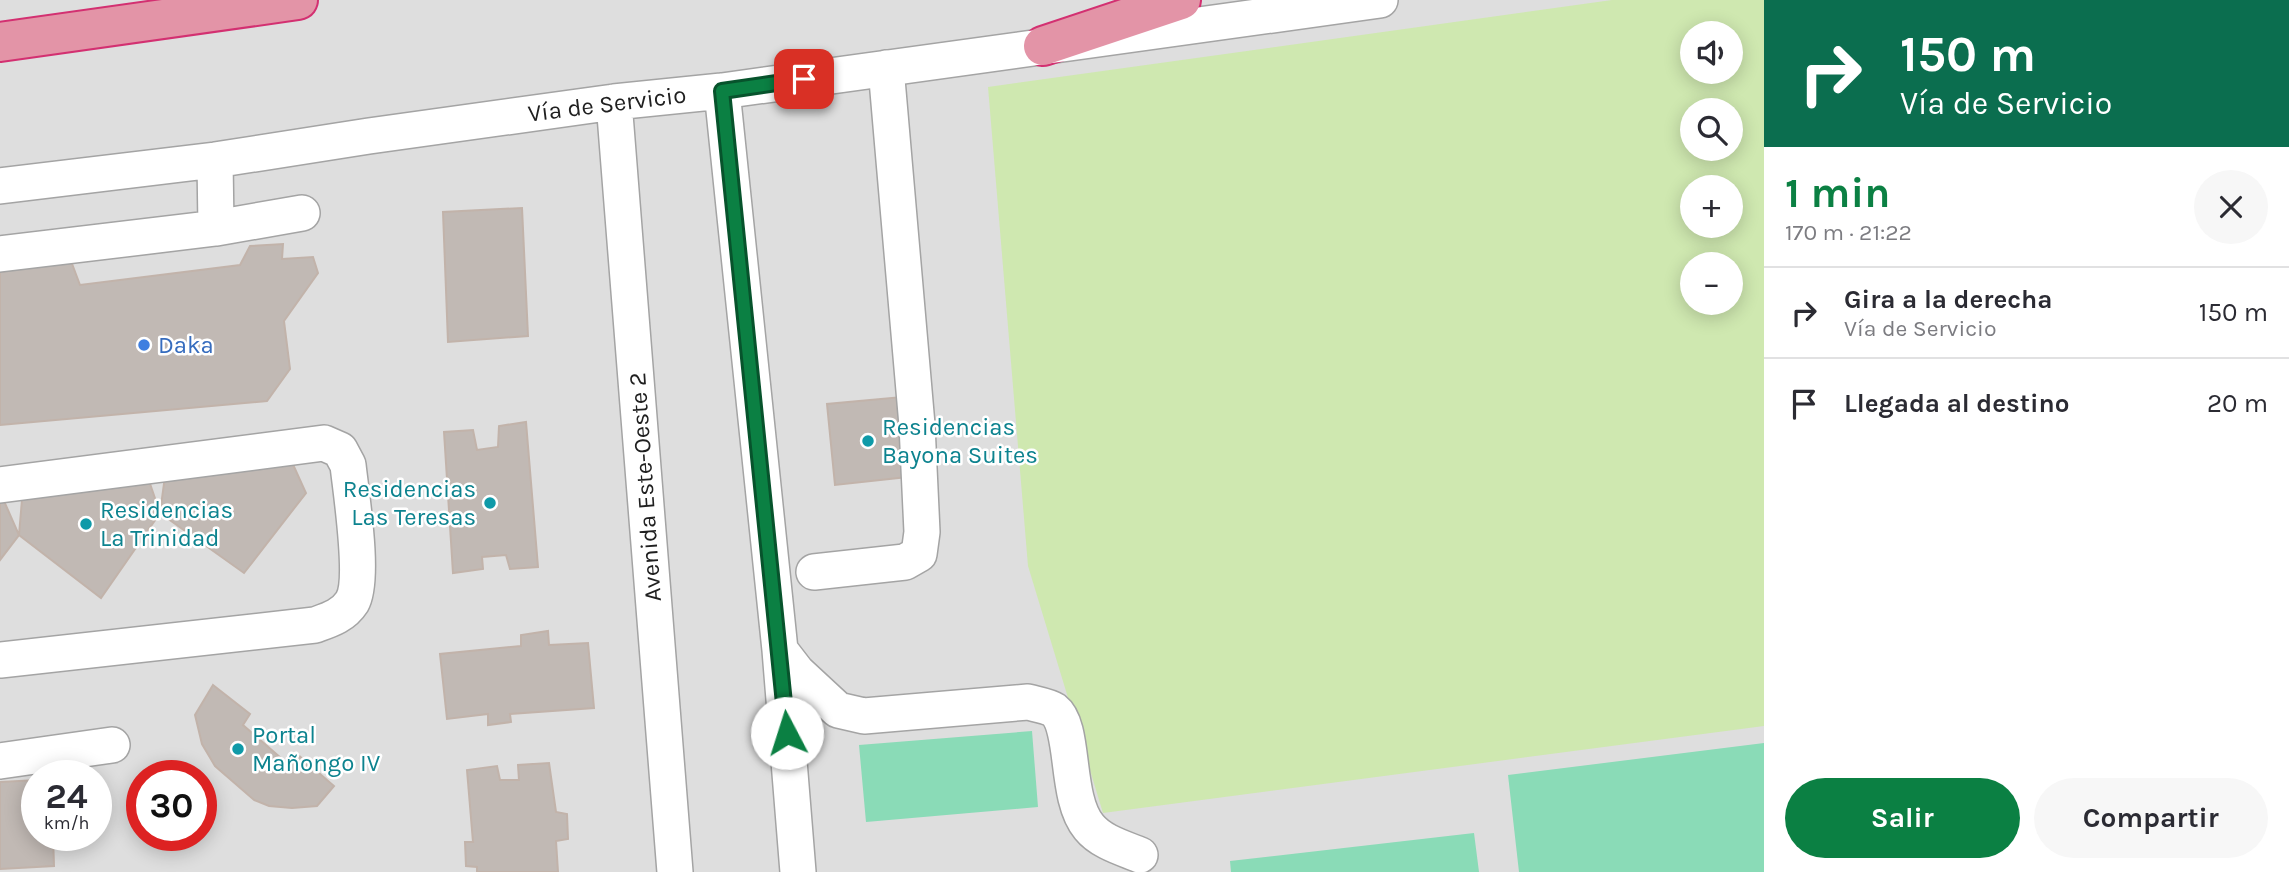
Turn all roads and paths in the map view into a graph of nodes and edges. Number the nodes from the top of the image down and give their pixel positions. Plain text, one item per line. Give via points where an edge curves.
1 (298, 0) edge
2 (1181, 0) edge
3 (1380, 0) edge
4 (0, 42) edge
5 (1043, 46) junction
6 (886, 68) junction
7 (722, 91) junction
8 (614, 102) junction
9 (215, 160) junction
10 (0, 186) edge
11 (303, 213) dead end
12 (216, 228) junction
13 (0, 254) edge
14 (0, 485) edge
15 (814, 572) dead end
16 (780, 650) junction
17 (0, 660) edge
18 (112, 745) dead end
19 (0, 761) edge
20 (1140, 855) dead end
21 (675, 872) edge
22 (798, 872) edge

1 - 4 highway
2 - 5 highway
3 - 5 street, Vía de Servicio
5 - 6 street, Vía de Servicio
6 - 7 street, Vía de Servicio
6 - 15 street via 917,425 919,554 905,562
7 - 8 street, Vía de Servicio
7 - 16 street
8 - 9 street, Vía de Servicio
8 - 21 street, Avenida Este-Oeste 2
9 - 10 street, Vía de Servicio
9 - 12 street
11 - 12 street
12 - 13 street
14 - 17 street via 324,443 340,450 348,465 358,575 353,601 337,617 315,625
16 - 20 street via 838,710 864,716 1028,702 1054,710 1067,729 1071,779 1089,828
16 - 22 street
18 - 19 street

